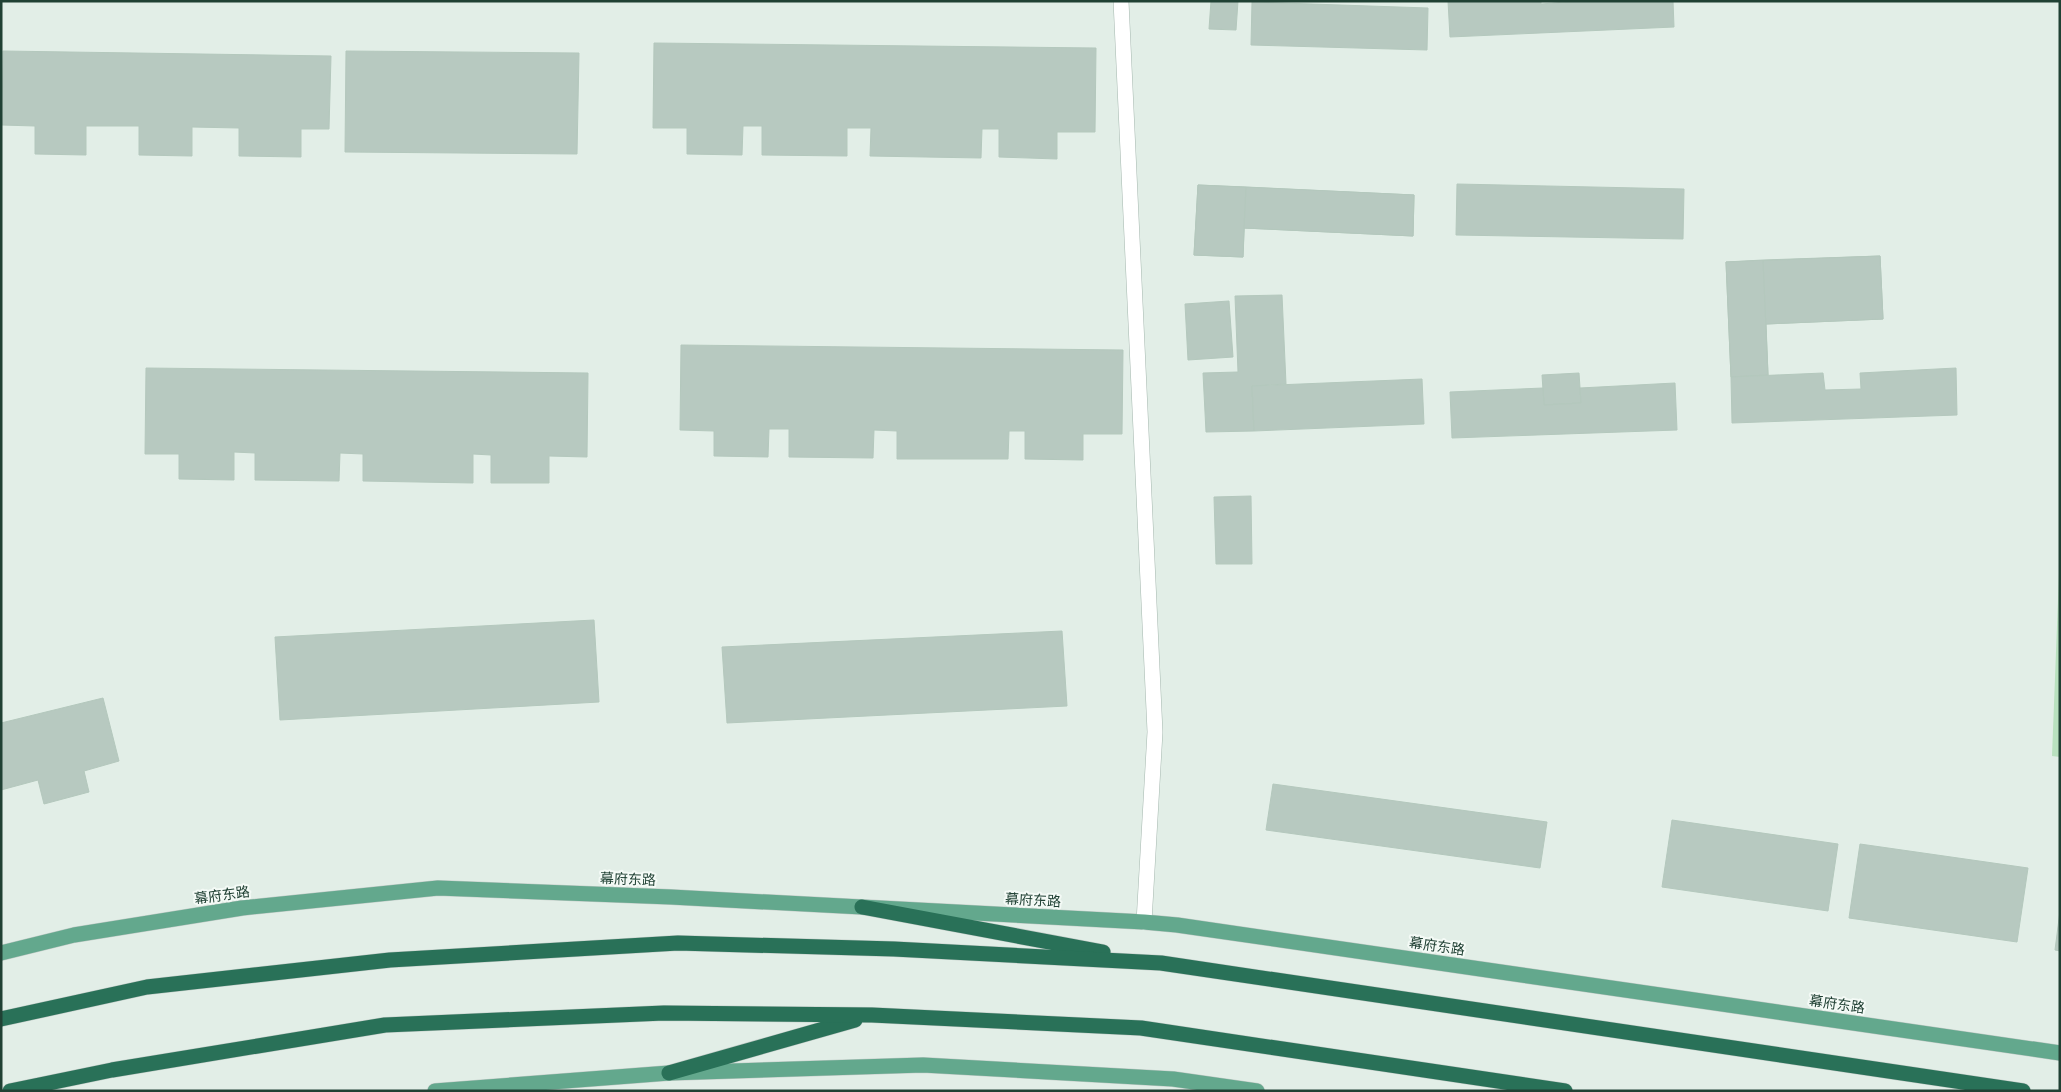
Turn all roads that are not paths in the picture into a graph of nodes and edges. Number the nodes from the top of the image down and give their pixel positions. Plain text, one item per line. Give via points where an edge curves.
1 (1121, 1) edge
2 (862, 906) junction
3 (1144, 922) junction
4 (1, 954) edge
5 (1161, 963) junction
6 (872, 1015) junction
7 (1, 1020) edge
8 (2060, 1053) edge
9 (669, 1073) junction
10 (10, 1091) edge
11 (435, 1091) edge
12 (1257, 1091) edge
13 (1565, 1091) edge
14 (2023, 1091) edge

1 - 3 street via 1155,732
2 - 3 main road, 幕府东路
2 - 4 main road, 幕府东路 via 438,888 242,908 74,935
2 - 5 highway
3 - 8 main road, 幕府东路
5 - 7 highway via 894,949 678,943 390,960 147,987
5 - 14 highway
6 - 9 highway
6 - 10 highway via 664,1013 385,1025 112,1070
6 - 13 highway via 1142,1028
9 - 11 main road
9 - 12 main road via 923,1065 1173,1079

